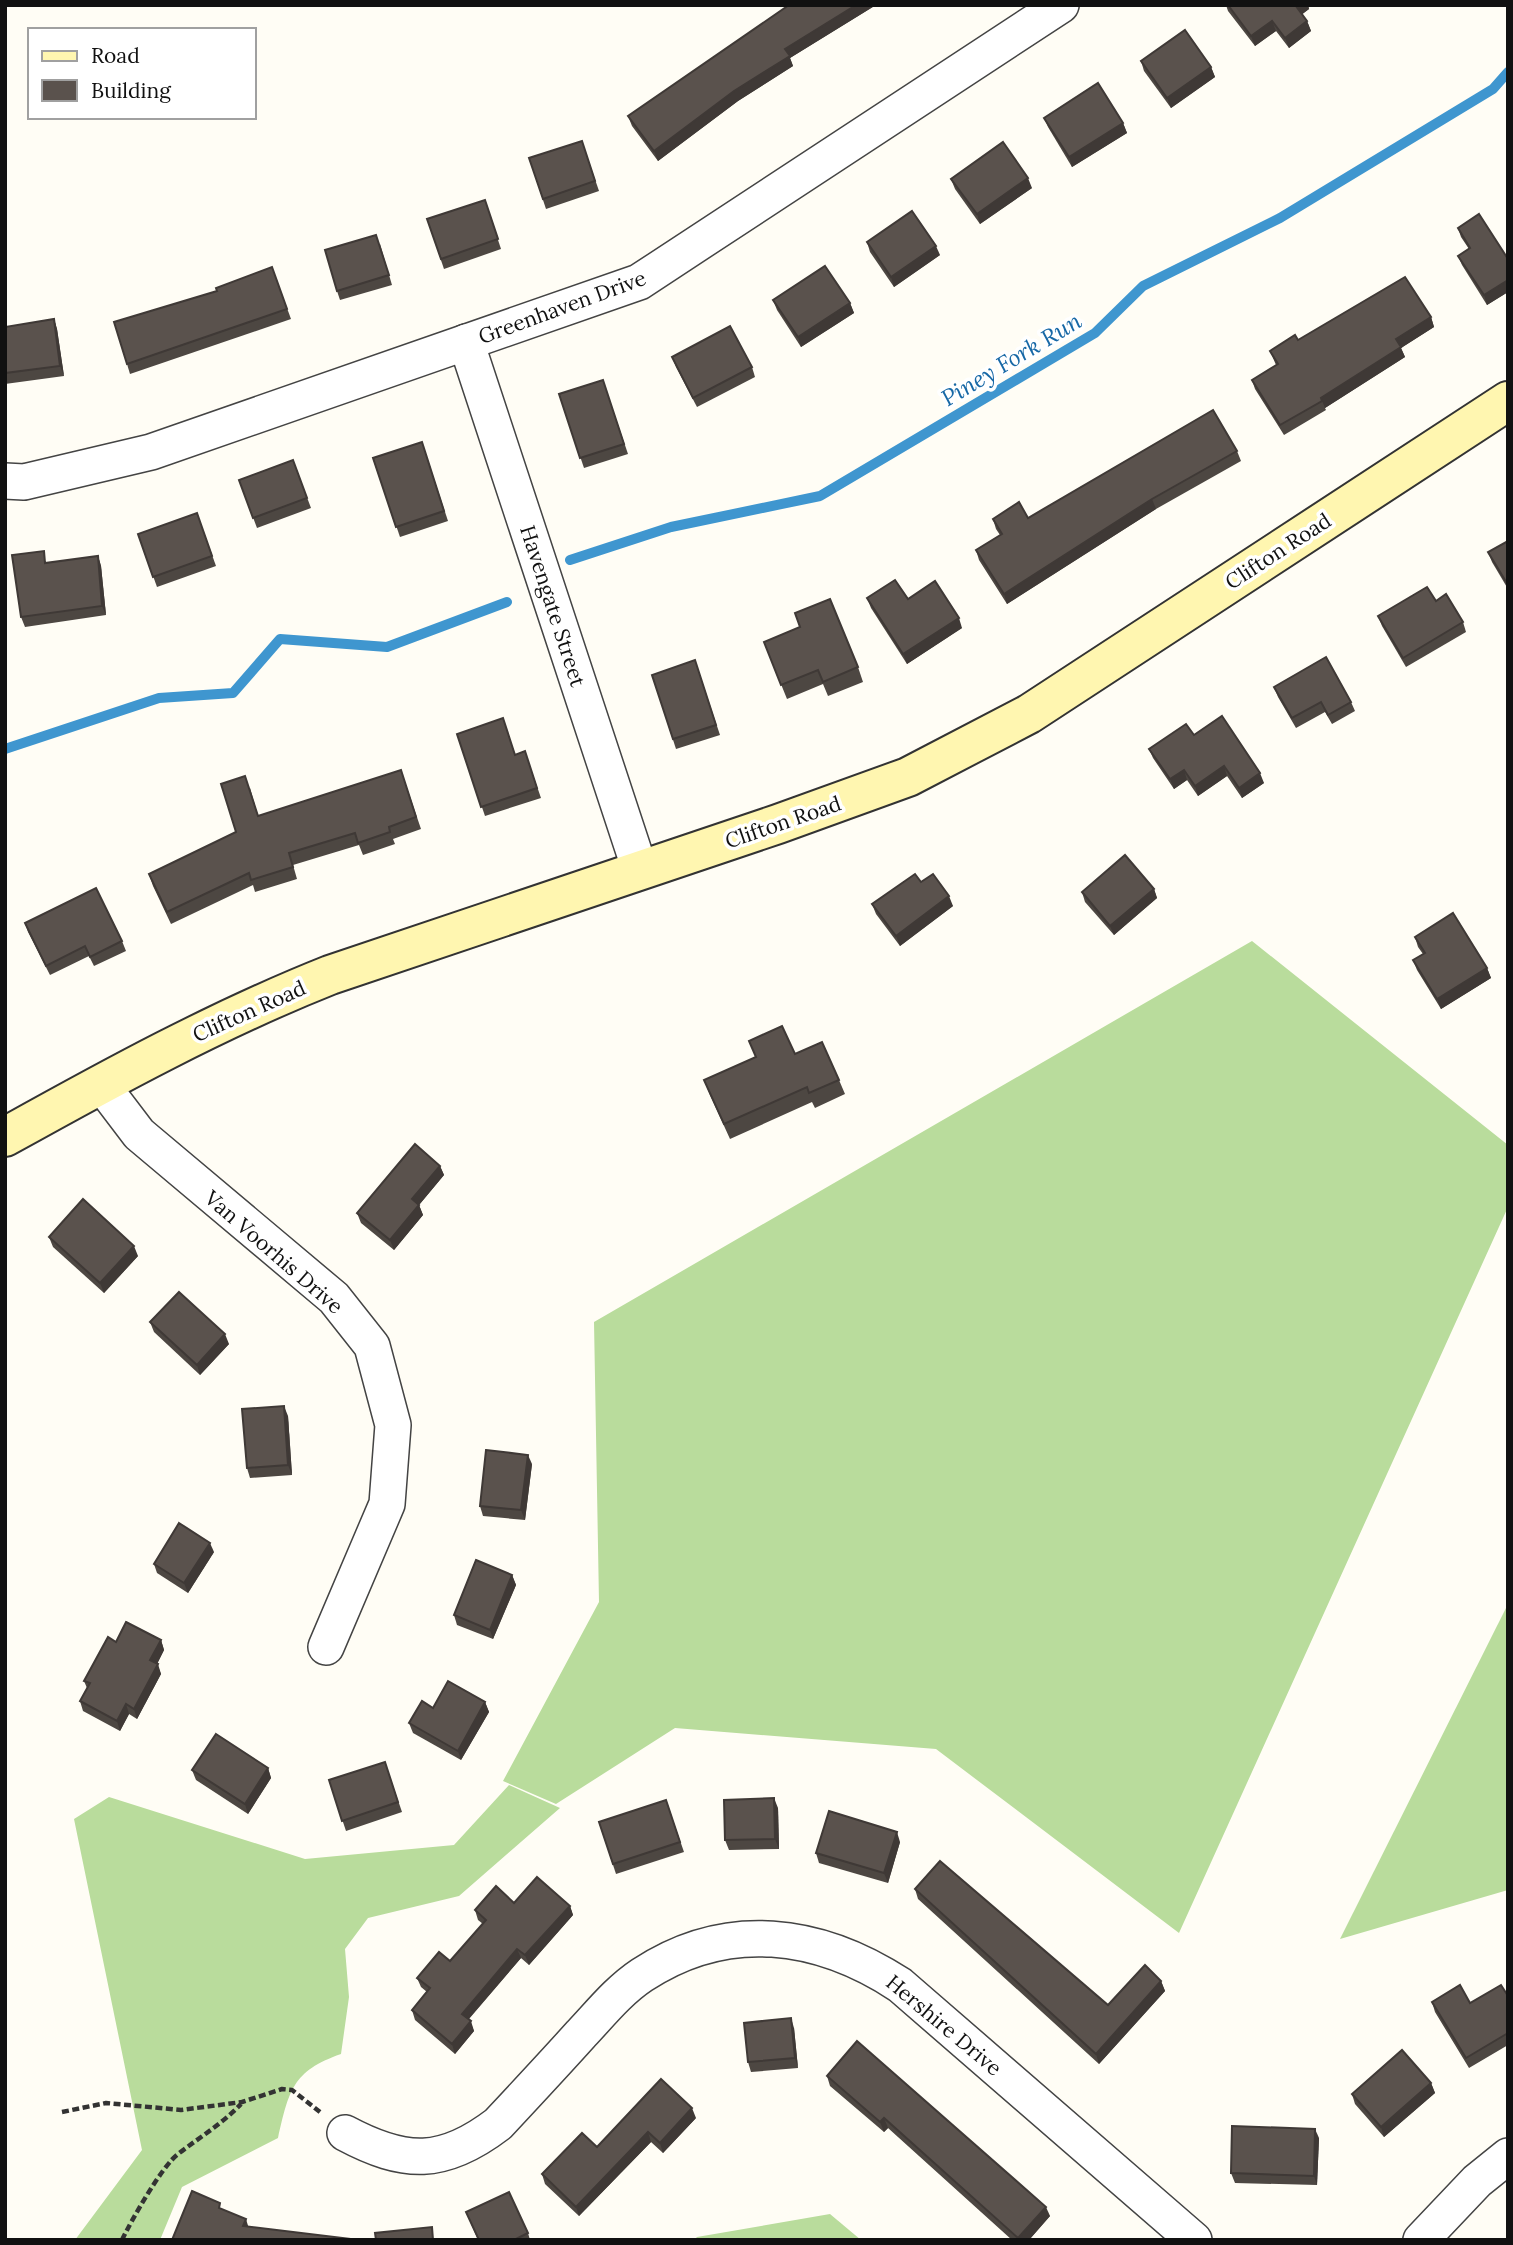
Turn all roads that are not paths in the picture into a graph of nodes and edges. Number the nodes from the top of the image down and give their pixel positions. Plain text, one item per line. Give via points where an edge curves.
1 (1061, 5) edge
2 (466, 342) junction
3 (1508, 401) edge
4 (5, 481) edge
5 (640, 870) junction
6 (101, 1084) junction
7 (5, 1137) edge
8 (326, 1647) dead end
9 (345, 2133) dead end
10 (1508, 2156) edge
11 (1194, 2240) edge
12 (1421, 2240) edge

1 - 2 street, Greenhaven Drive via 639,282
2 - 4 street, Greenhaven Drive via 151,452 24,482
2 - 5 street, Havengate Street
3 - 5 main road, Clifton Road via 989,736 897,782
5 - 6 main road, Clifton Road via 330,975 270,999
6 - 7 main road, Clifton Road
6 - 8 street, Van Voorhis Drive via 139,1134 334,1298 372,1346 393,1425 387,1504
9 - 11 street, Hershire Drive via 394,2155 432,2157 455,2151 498,2124 640,1976 668,1960 732,1940 791,1939 850,1956 900,1985
10 - 12 street via 1477,2181

